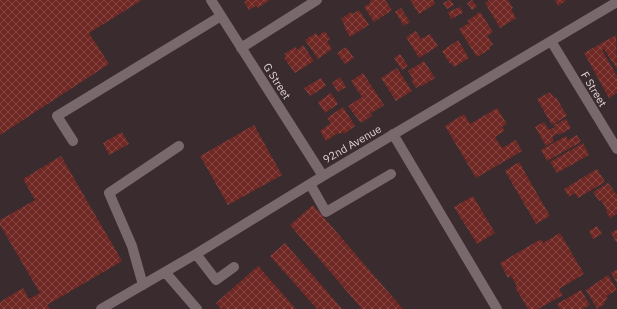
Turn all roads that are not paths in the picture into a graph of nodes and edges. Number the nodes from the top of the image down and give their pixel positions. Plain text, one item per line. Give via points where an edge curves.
1 (211, 0) edge
2 (317, 0) edge
3 (617, 2) edge
4 (221, 16) junction
5 (551, 41) junction
6 (241, 48) junction
7 (393, 134) junction
8 (73, 141) dead end
9 (179, 146) dead end
10 (617, 149) edge
11 (391, 174) dead end
12 (323, 176) junction
13 (310, 184) junction
14 (196, 254) junction
15 (234, 267) dead end
16 (165, 272) junction
17 (143, 285) junction
18 (101, 309) edge
19 (198, 309) edge
20 (497, 309) edge

1 - 4 street, G Street
2 - 6 street
3 - 5 street, 92nd Avenue
4 - 6 street, G Street
4 - 8 street via 58,116
5 - 7 street, 92nd Avenue
5 - 10 street, F Street
6 - 12 street, G Street
7 - 12 street, 92nd Avenue
7 - 20 street
9 - 17 street via 109,193 132,246
11 - 13 street via 326,212
12 - 13 street, 92nd Avenue
13 - 14 street, 92nd Avenue
14 - 15 street via 216,280
14 - 16 street, 92nd Avenue
16 - 17 street, 92nd Avenue
16 - 19 street
17 - 18 street, 92nd Avenue

